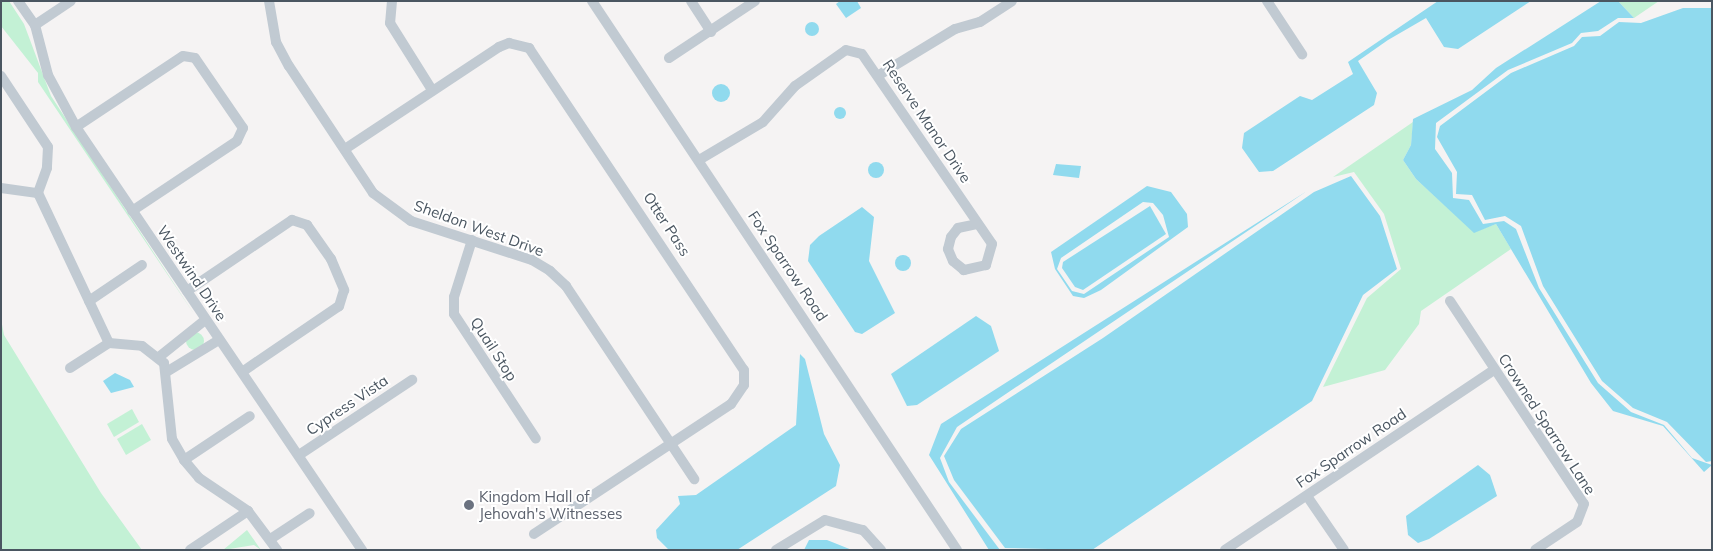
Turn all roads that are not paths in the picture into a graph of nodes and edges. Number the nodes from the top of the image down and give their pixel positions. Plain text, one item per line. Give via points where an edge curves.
1 (18, 1) edge
2 (70, 1) edge
3 (269, 1) edge
4 (392, 1) edge
5 (592, 1) edge
6 (691, 1) edge
7 (755, 1) edge
8 (1012, 1) edge
9 (1267, 1) edge
10 (35, 25) junction
11 (711, 32) junction
12 (1302, 54) dead end
13 (669, 58) dead end
14 (879, 75) junction
15 (1, 76) edge
16 (432, 90) junction
17 (76, 127) junction
18 (345, 149) junction
19 (699, 160) junction
20 (1, 188) edge
21 (38, 193) junction
22 (132, 210) junction
23 (977, 224) junction
24 (472, 240) junction
25 (142, 265) dead end
26 (187, 291) junction
27 (89, 301) junction
28 (1450, 301) dead end
29 (205, 320) junction
30 (219, 340) junction
31 (109, 343) junction
32 (175, 344) junction
33 (159, 357) junction
34 (186, 358) junction
35 (70, 368) dead end
36 (1494, 370) junction
37 (168, 371) junction
38 (242, 372) junction
39 (412, 380) dead end
40 (250, 416) dead end
41 (536, 439) dead end
42 (670, 444) junction
43 (299, 455) junction
44 (184, 460) junction
45 (694, 479) dead end
46 (1307, 496) junction
47 (248, 511) junction
48 (310, 513) dead end
49 (534, 534) dead end
50 (272, 538) junction
51 (778, 549) edge
52 (190, 550) edge
53 (277, 550) edge
54 (362, 550) edge
55 (881, 550) edge
56 (957, 550) edge
57 (1225, 550) edge
58 (1344, 550) edge
59 (1535, 550) edge

1 - 10 street, Westwind Drive
2 - 10 street
3 - 18 street, Sheldon West Drive via 280,50
4 - 16 street via 390,23
5 - 19 street, Fox Sparrow Road
6 - 11 street
7 - 11 street
8 - 14 street via 980,22 954,28
9 - 12 street
10 - 17 street, Westwind Drive via 48,75
11 - 13 street
14 - 19 street, Reserve Manor Drive via 862,54 846,50 795,86 763,122
14 - 23 street, Reserve Manor Drive
15 - 21 street via 48,147 47,168
16 - 18 street, Otter Pass
16 - 42 street, Otter Pass via 509,43 529,48 538,56 744,370 744,385 731,404
17 - 22 street, Westwind Drive
17 - 22 street via 183,56 195,58 243,128 237,141
18 - 24 street, Sheldon West Drive via 373,192 392,210
19 - 56 street, Fox Sparrow Road
20 - 21 street via 11,193
21 - 27 street
22 - 26 street, Westwind Drive
23 - 23 street, Reserve Manor Drive via 992,244 992,255 986,265 964,270 953,261 948,249 951,237 958,228
24 - 41 street, Quail Stop via 454,297 454,314
24 - 42 street, Sheldon West Drive via 532,260 566,286
25 - 27 street
26 - 29 street, Westwind Drive
26 - 38 street via 292,220 307,225 331,259 344,290 339,306
27 - 31 street
28 - 36 street, Crowned Sparrow Lane
29 - 30 street, Westwind Drive
29 - 32 street
30 - 34 street
30 - 38 street, Westwind Drive
31 - 33 street via 142,346
31 - 35 street
32 - 33 street
32 - 34 street
33 - 37 street
34 - 37 street
36 - 46 street, Fox Sparrow Road
36 - 59 street, Crowned Sparrow Lane via 1584,504 1577,522
37 - 44 street via 172,439
38 - 43 street, Westwind Drive
39 - 43 street, Cypress Vista
40 - 44 street
42 - 45 street, Sheldon West Drive
42 - 49 street, Otter Pass
43 - 54 street, Westwind Drive
44 - 47 street via 199,478
46 - 57 street, Fox Sparrow Road
46 - 58 street
47 - 50 street
47 - 52 street
48 - 50 street
50 - 53 street
51 - 55 street via 825,520 863,530

